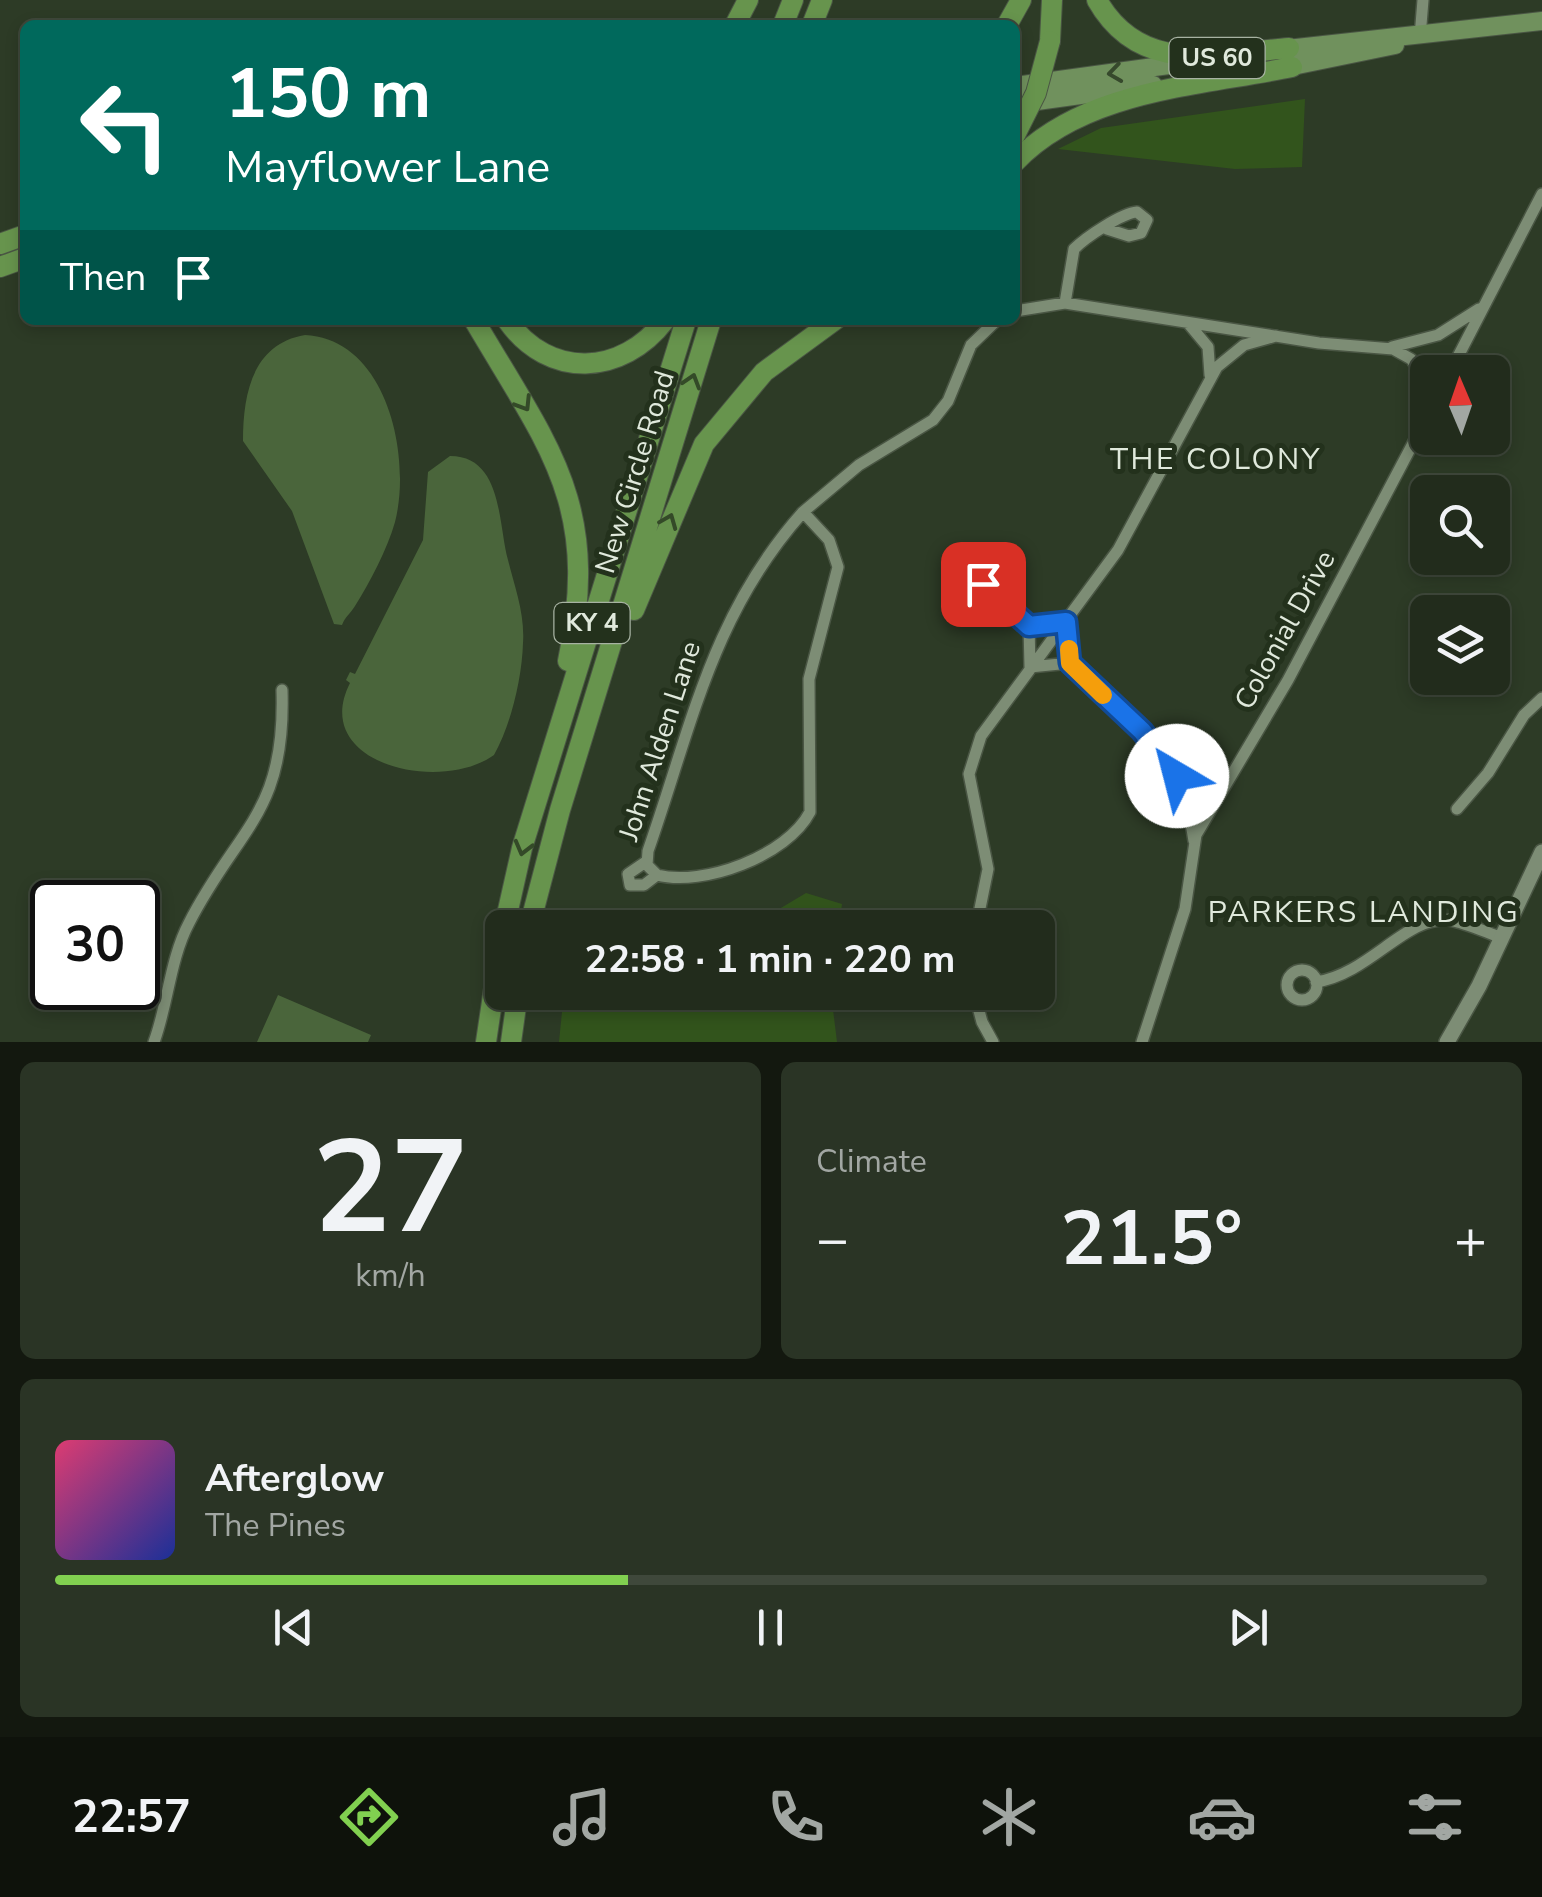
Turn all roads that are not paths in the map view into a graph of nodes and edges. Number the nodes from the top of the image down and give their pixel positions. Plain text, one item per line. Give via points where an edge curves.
1 (1052, 0) edge
2 (1096, 0) edge
3 (1423, 0) edge
4 (1542, 21) edge
5 (1420, 37) junction
6 (1290, 58) junction
7 (1020, 85) edge
8 (1020, 103) edge
9 (1020, 124) edge
10 (1020, 156) edge
11 (1542, 194) edge
12 (1108, 229) dead end
13 (1064, 304) junction
14 (1486, 304) junction
15 (1020, 309) edge
16 (1188, 323) junction
17 (477, 325) edge
18 (512, 325) edge
19 (659, 325) edge
20 (684, 325) edge
21 (709, 325) edge
22 (828, 325) edge
23 (992, 325) edge
24 (1276, 336) junction
25 (1384, 348) junction
26 (1459, 355) edge
27 (1410, 360) edge
28 (1208, 382) junction
29 (1410, 449) edge
30 (804, 512) junction
31 (983, 584) dead end
32 (1066, 622) junction
33 (1029, 626) junction
34 (1070, 663) junction
35 (1030, 666) junction
36 (282, 690) dead end
37 (1542, 698) edge
38 (581, 742) junction
39 (1171, 764) junction
40 (1230, 775) junction
41 (542, 786) junction
42 (1457, 809) dead end
43 (1194, 841) junction
44 (1542, 852) edge
45 (647, 861) junction
46 (656, 875) junction
47 (509, 910) edge
48 (533, 910) edge
49 (980, 910) edge
50 (1502, 938) junction
51 (1316, 982) dead end
52 (491, 1010) edge
53 (515, 1010) edge
54 (979, 1010) edge
55 (154, 1042) edge
56 (486, 1042) edge
57 (510, 1042) edge
58 (993, 1042) edge
59 (1142, 1042) edge
60 (1448, 1042) edge

1 - 9 highway, bridge via 1050,41
2 - 6 highway via 1127,38 1167,55
3 - 5 street
4 - 5 main road, US 60
5 - 6 main road, US 60 via 1372,52
6 -> 7 main road, US 60
6 - 8 main road, US 60
6 - 10 highway via 1087,112 1052,129
11 - 14 street
12 - 13 street via 1074,249
13 - 15 street
13 - 16 street
14 - 25 street via 1438,335
14 - 26 street
16 - 24 street
16 - 28 street via 1208,347
17 -> 41 highway via 550,446 566,482 578,548 578,609
18 - 19 highway via 545,354 593,365 626,356
20 - 41 highway, New Circle Road / KY 4
38 -> 21 highway, New Circle Road / KY 4
38 -> 22 highway via 704,444 764,372
23 - 30 street, John Alden Lane via 972,345 948,401 932,420 859,465
24 - 25 street
24 - 28 street via 1234,351
25 - 27 street
28 - 32 street via 1118,550
29 - 40 street, Colonial Drive
30 - 45 street, John Alden Lane via 760,565 720,634
30 - 46 street, John Alden Lane via 830,540 838,567 809,679 810,812 786,837 734,869 710,876
31 - 33 street
32 - 33 street
32 - 34 street
32 - 35 street
33 - 35 street
34 - 35 street
34 - 39 street
35 - 49 street via 987,725 969,774 988,869
36 - 55 street via 271,792 188,925
37 - 42 street
38 - 48 highway, New Circle Road / KY 4
39 - 40 street via 1204,781
39 - 43 street
40 - 43 street, Colonial Drive
41 -> 47 highway, New Circle Road / KY 4
43 - 59 street, Colonial Drive via 1185,909
44 - 50 main road
45 - 46 street, John Alden Lane
45 - 46 street via 628,874 630,885 644,886
50 - 51 street via 1450,920 1425,922 1360,967
50 - 60 main road
52 - 56 highway, New Circle Road / KY 4
53 - 57 highway
54 - 58 street

